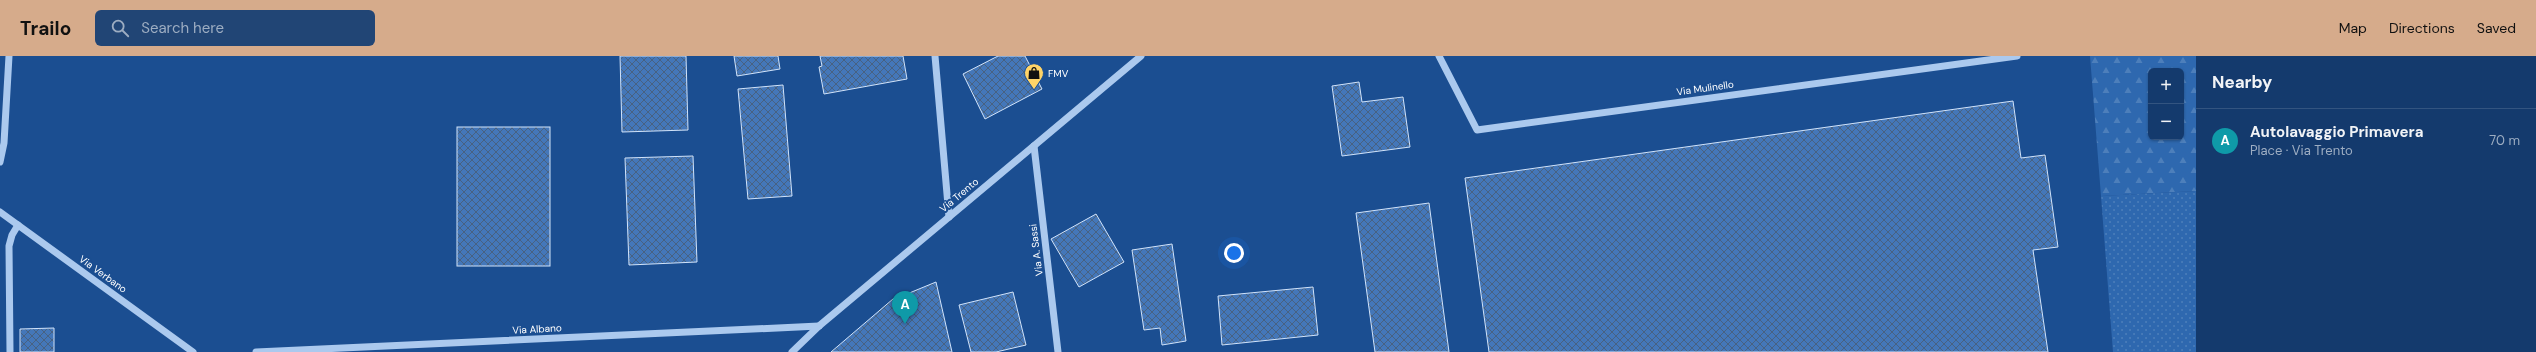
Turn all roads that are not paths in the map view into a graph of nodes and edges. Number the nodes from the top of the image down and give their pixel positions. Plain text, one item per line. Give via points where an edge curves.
1 (9, 56) edge
2 (934, 56) edge
3 (1141, 56) edge
4 (1439, 56) edge
5 (2017, 56) edge
6 (1034, 146) junction
7 (0, 162) edge
8 (0, 212) edge
9 (949, 217) junction
10 (18, 225) junction
11 (819, 326) junction
12 (10, 352) edge
13 (193, 352) edge
14 (256, 352) edge
15 (792, 352) edge
16 (1058, 352) edge

1 - 7 street via 4,143
2 - 9 street
3 - 6 street, Via Trento
4 - 5 street, Via Mulinello via 1477,130
6 - 9 street, Via Trento
6 - 16 street, Via A. Sassi
8 - 10 street, Via Verbano
9 - 11 street, Via Trento
10 - 12 street via 9,246
10 - 13 street, Via Verbano
11 - 14 street, Via Albano
11 - 15 street, Via Trento

